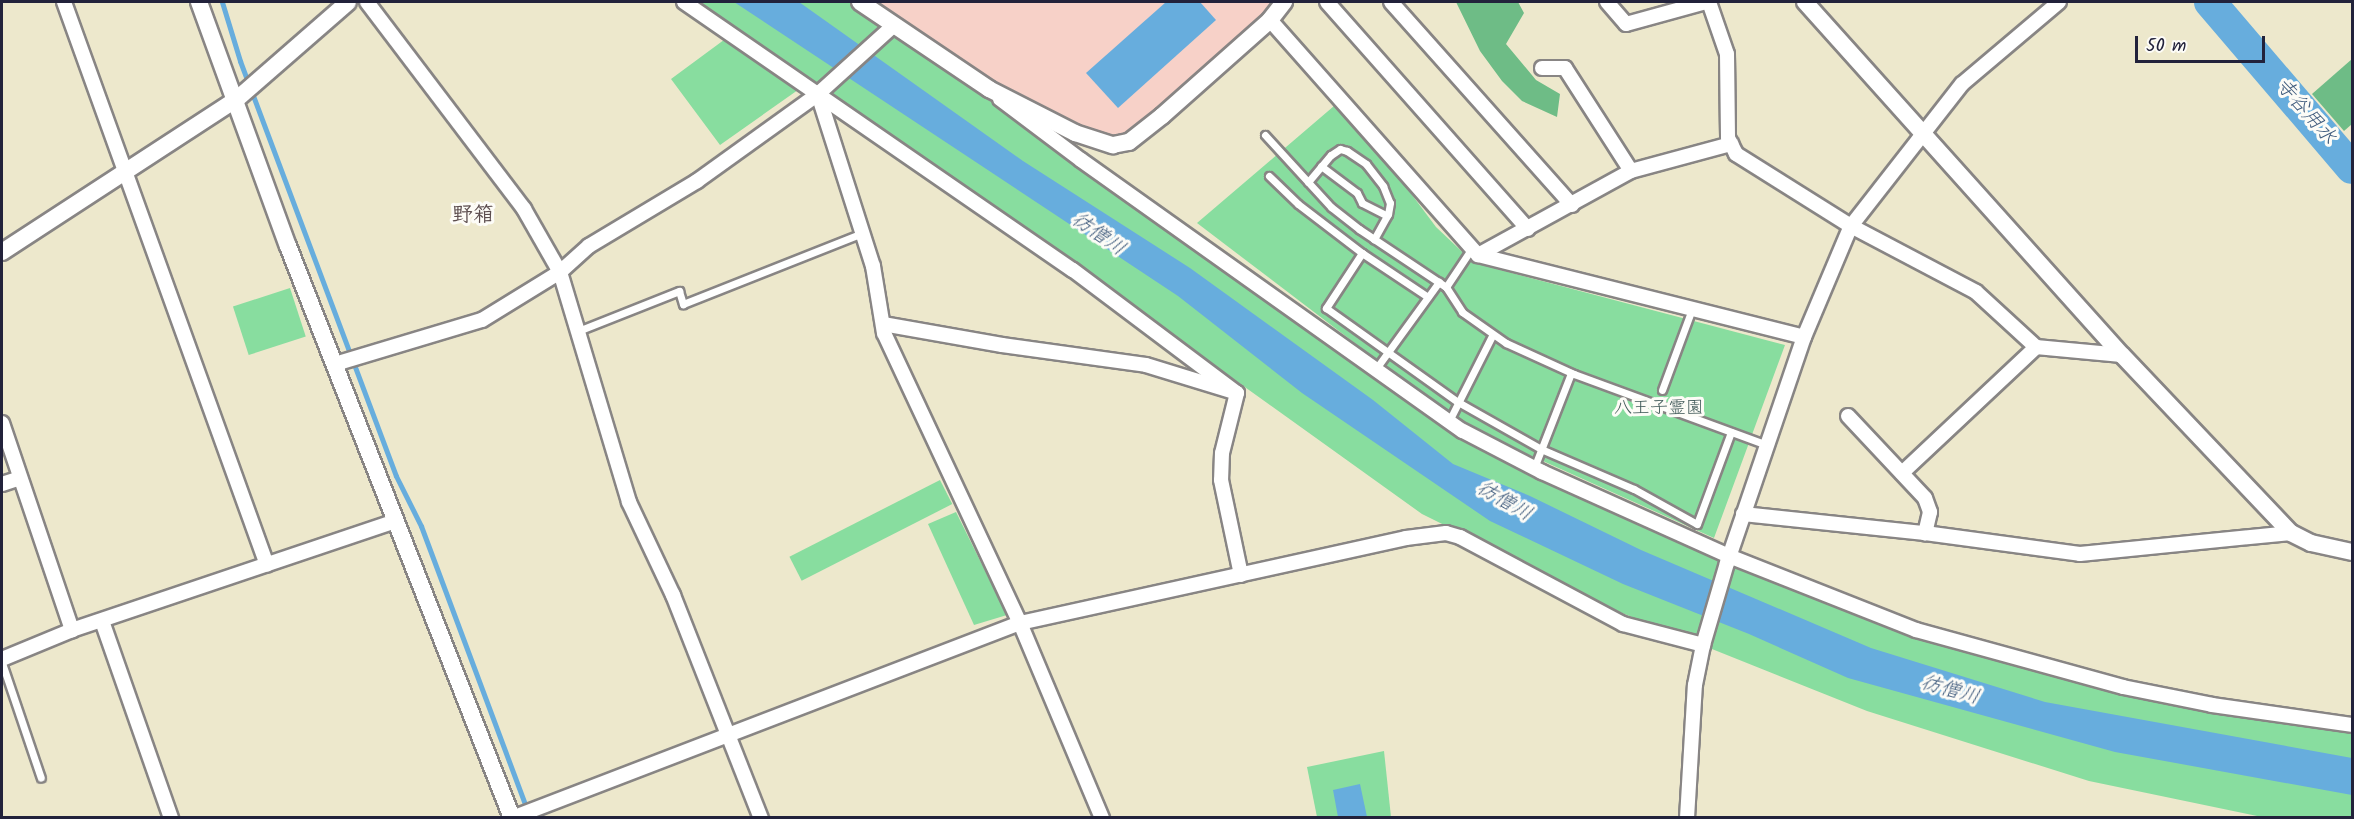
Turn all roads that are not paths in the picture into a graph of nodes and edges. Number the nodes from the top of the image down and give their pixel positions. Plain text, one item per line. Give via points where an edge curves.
1 (64, 2) edge
2 (199, 2) edge
3 (348, 2) edge
4 (367, 2) edge
5 (684, 2) edge
6 (860, 2) edge
7 (1284, 2) edge
8 (1327, 2) edge
9 (1391, 2) edge
10 (1607, 2) edge
11 (1708, 2) edge
12 (1805, 2) edge
13 (2059, 2) edge
14 (1270, 20) junction
15 (894, 25) junction
16 (1542, 68) dead end
17 (989, 89) junction
18 (820, 91) junction
19 (237, 99) junction
20 (1924, 134) junction
21 (1265, 135) dead end
22 (1731, 144) junction
23 (1321, 166) junction
24 (126, 171) junction
25 (1631, 171) junction
26 (1269, 177) dead end
27 (1308, 182) junction
28 (1572, 205) junction
29 (1387, 216) junction
30 (1851, 226) junction
31 (1528, 229) junction
32 (862, 233) junction
33 (1374, 239) junction
34 (1475, 251) junction
35 (2, 252) edge
36 (1362, 253) junction
37 (560, 272) junction
38 (1439, 282) junction
39 (1446, 287) junction
40 (1428, 297) junction
41 (1692, 309) junction
42 (883, 324) junction
43 (578, 331) junction
44 (1493, 334) junction
45 (1804, 337) junction
46 (2036, 346) junction
47 (1387, 352) junction
48 (2122, 355) junction
49 (335, 364) junction
50 (1375, 370) junction
51 (1571, 373) junction
52 (1662, 390) dead end
53 (1237, 393) junction
54 (1458, 402) junction
55 (1848, 416) dead end
56 (1449, 421) junction
57 (2, 423) edge
58 (1731, 432) junction
59 (1767, 445) junction
60 (1541, 449) junction
61 (1534, 468) junction
62 (1902, 473) junction
63 (20, 478) junction
64 (2, 484) edge
65 (1743, 514) junction
66 (396, 521) junction
67 (1926, 533) junction
68 (2291, 533) junction
69 (2352, 552) edge
70 (1728, 560) junction
71 (267, 565) junction
72 (1241, 574) junction
73 (102, 621) junction
74 (1020, 623) junction
75 (72, 630) junction
76 (1702, 645) junction
77 (2, 659) edge
78 (2, 663) edge
79 (2352, 725) edge
80 (729, 736) junction
81 (41, 778) dead end
82 (171, 818) edge
83 (512, 818) edge
84 (761, 818) edge
85 (1102, 818) edge
86 (1687, 818) edge

1 - 24 street
2 - 19 street
3 - 19 street
4 - 37 street via 524,209
5 - 18 street
6 - 15 street
7 - 14 street
8 - 31 street
9 - 28 street
10 - 11 street via 1626,24
11 - 22 street via 1727,54
12 - 20 street
13 - 20 street via 1962,84
14 - 17 street via 1129,142 1113,145 1095,141
14 - 34 street
15 - 17 street
15 - 18 street
16 - 25 street via 1565,68
17 - 50 street via 1019,116
18 - 32 street
18 - 37 street via 697,181 589,246
18 - 53 street via 1073,270
19 - 24 street
19 - 49 street via 288,246
20 - 30 street
20 - 48 street
21 - 27 lane
22 - 25 street
22 - 30 street via 1736,154
23 - 27 lane
23 - 29 lane via 1357,193 1362,203
23 - 29 lane via 1340,149 1366,164 1390,203
24 - 35 street
24 - 71 street
25 - 28 street
26 - 36 lane
27 - 33 lane via 1331,207
28 - 31 street
29 - 33 lane
30 - 45 street
30 - 46 street via 1976,292
31 - 34 street
32 - 42 street via 873,266
32 - 43 lane via 683,304 680,291
33 - 38 lane
34 - 39 lane
34 - 41 street
36 - 40 lane
36 - 47 lane via 1326,308
37 - 43 street
37 - 49 street via 482,320
38 - 39 lane
38 - 40 lane
39 - 44 lane via 1462,312
40 - 47 lane
41 - 45 street
41 - 52 lane
42 - 53 street via 1146,365
42 - 74 street
43 - 80 street via 629,502 673,595
44 - 51 lane
44 - 54 lane
45 - 59 street
46 - 48 street
46 - 62 street
47 - 50 lane
47 - 54 lane
48 - 68 street
49 - 66 street
50 - 56 street
51 - 58 lane
51 - 60 lane
53 - 72 street via 1222,453 1221,480
54 - 56 lane
54 - 60 lane
55 - 62 street
56 - 61 street
57 - 63 street
58 - 59 lane
58 - 60 lane via 1697,524 1634,489
59 - 65 street
60 - 61 lane
61 - 70 street
62 - 67 street via 1924,498 1930,512
63 - 64 street
63 - 75 street
65 - 67 street
65 - 70 street
66 - 71 street
66 - 83 street
67 - 68 street via 2080,554
68 - 69 street via 2311,543
70 - 76 street
70 - 79 street via 1916,630 2102,681 2212,705
71 - 73 street
72 - 74 street
72 - 76 street via 1446,533 1623,624
73 - 75 street
73 - 82 street
74 - 80 street
74 - 85 street
75 - 77 street
76 - 86 street via 1695,685
78 - 81 lane
80 - 83 street
80 - 84 street

